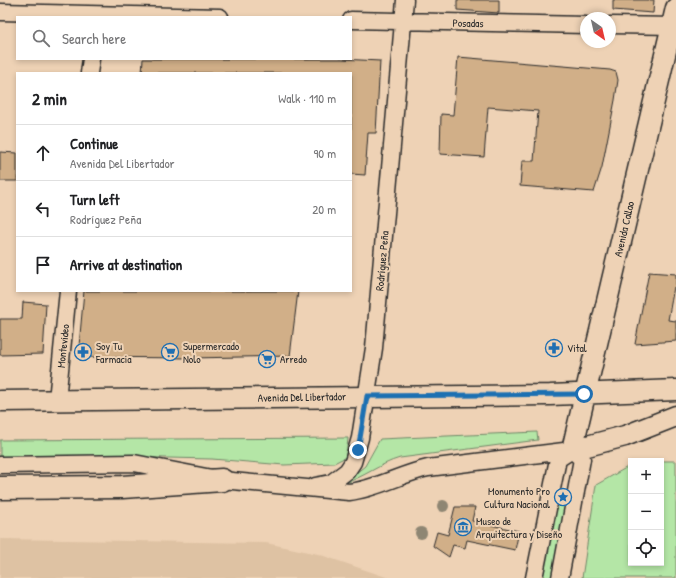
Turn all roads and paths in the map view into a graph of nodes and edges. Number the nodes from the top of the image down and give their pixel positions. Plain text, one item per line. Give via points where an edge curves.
1 (405, 0) edge
2 (95, 10) edge
3 (0, 12) edge
4 (202, 16) edge
5 (352, 20) edge
6 (674, 20) edge
7 (403, 22) junction
8 (580, 25) edge
9 (616, 25) edge
10 (91, 60) edge
11 (89, 72) edge
12 (68, 292) edge
13 (676, 390) edge
14 (584, 394) junction
15 (367, 396) junction
16 (58, 400) junction
17 (0, 401) edge
18 (676, 416) edge
19 (572, 450) junction
20 (0, 465) edge
21 (222, 480) junction
22 (5, 488) edge
23 (303, 489) junction
24 (534, 578) edge
25 (560, 578) edge

1 - 7 street, Rodríguez Peña
2 - 3 street
2 - 4 street
5 - 7 street, Posadas
6 - 9 street
6 - 14 main road, Avenida Callao
7 - 8 street, Posadas
7 - 15 street, Rodríguez Peña via 374,348
10 - 11 street
12 - 16 street, Montevideo
13 - 14 main road, Avenida Del Libertador
14 - 15 main road, Avenida Del Libertador
14 - 19 main road, Avenida Callao
15 - 16 main road, Avenida Del Libertador
15 - 23 street, Rodríguez Peña via 358,450 347,471 331,483
16 - 17 main road, Avenida Del Libertador
18 - 19 main road via 625,436
19 - 23 street via 428,468 356,492
19 - 24 street via 558,459
19 - 25 street via 582,459
20 - 21 street via 134,463
21 - 22 highway via 122,487
21 - 23 street

